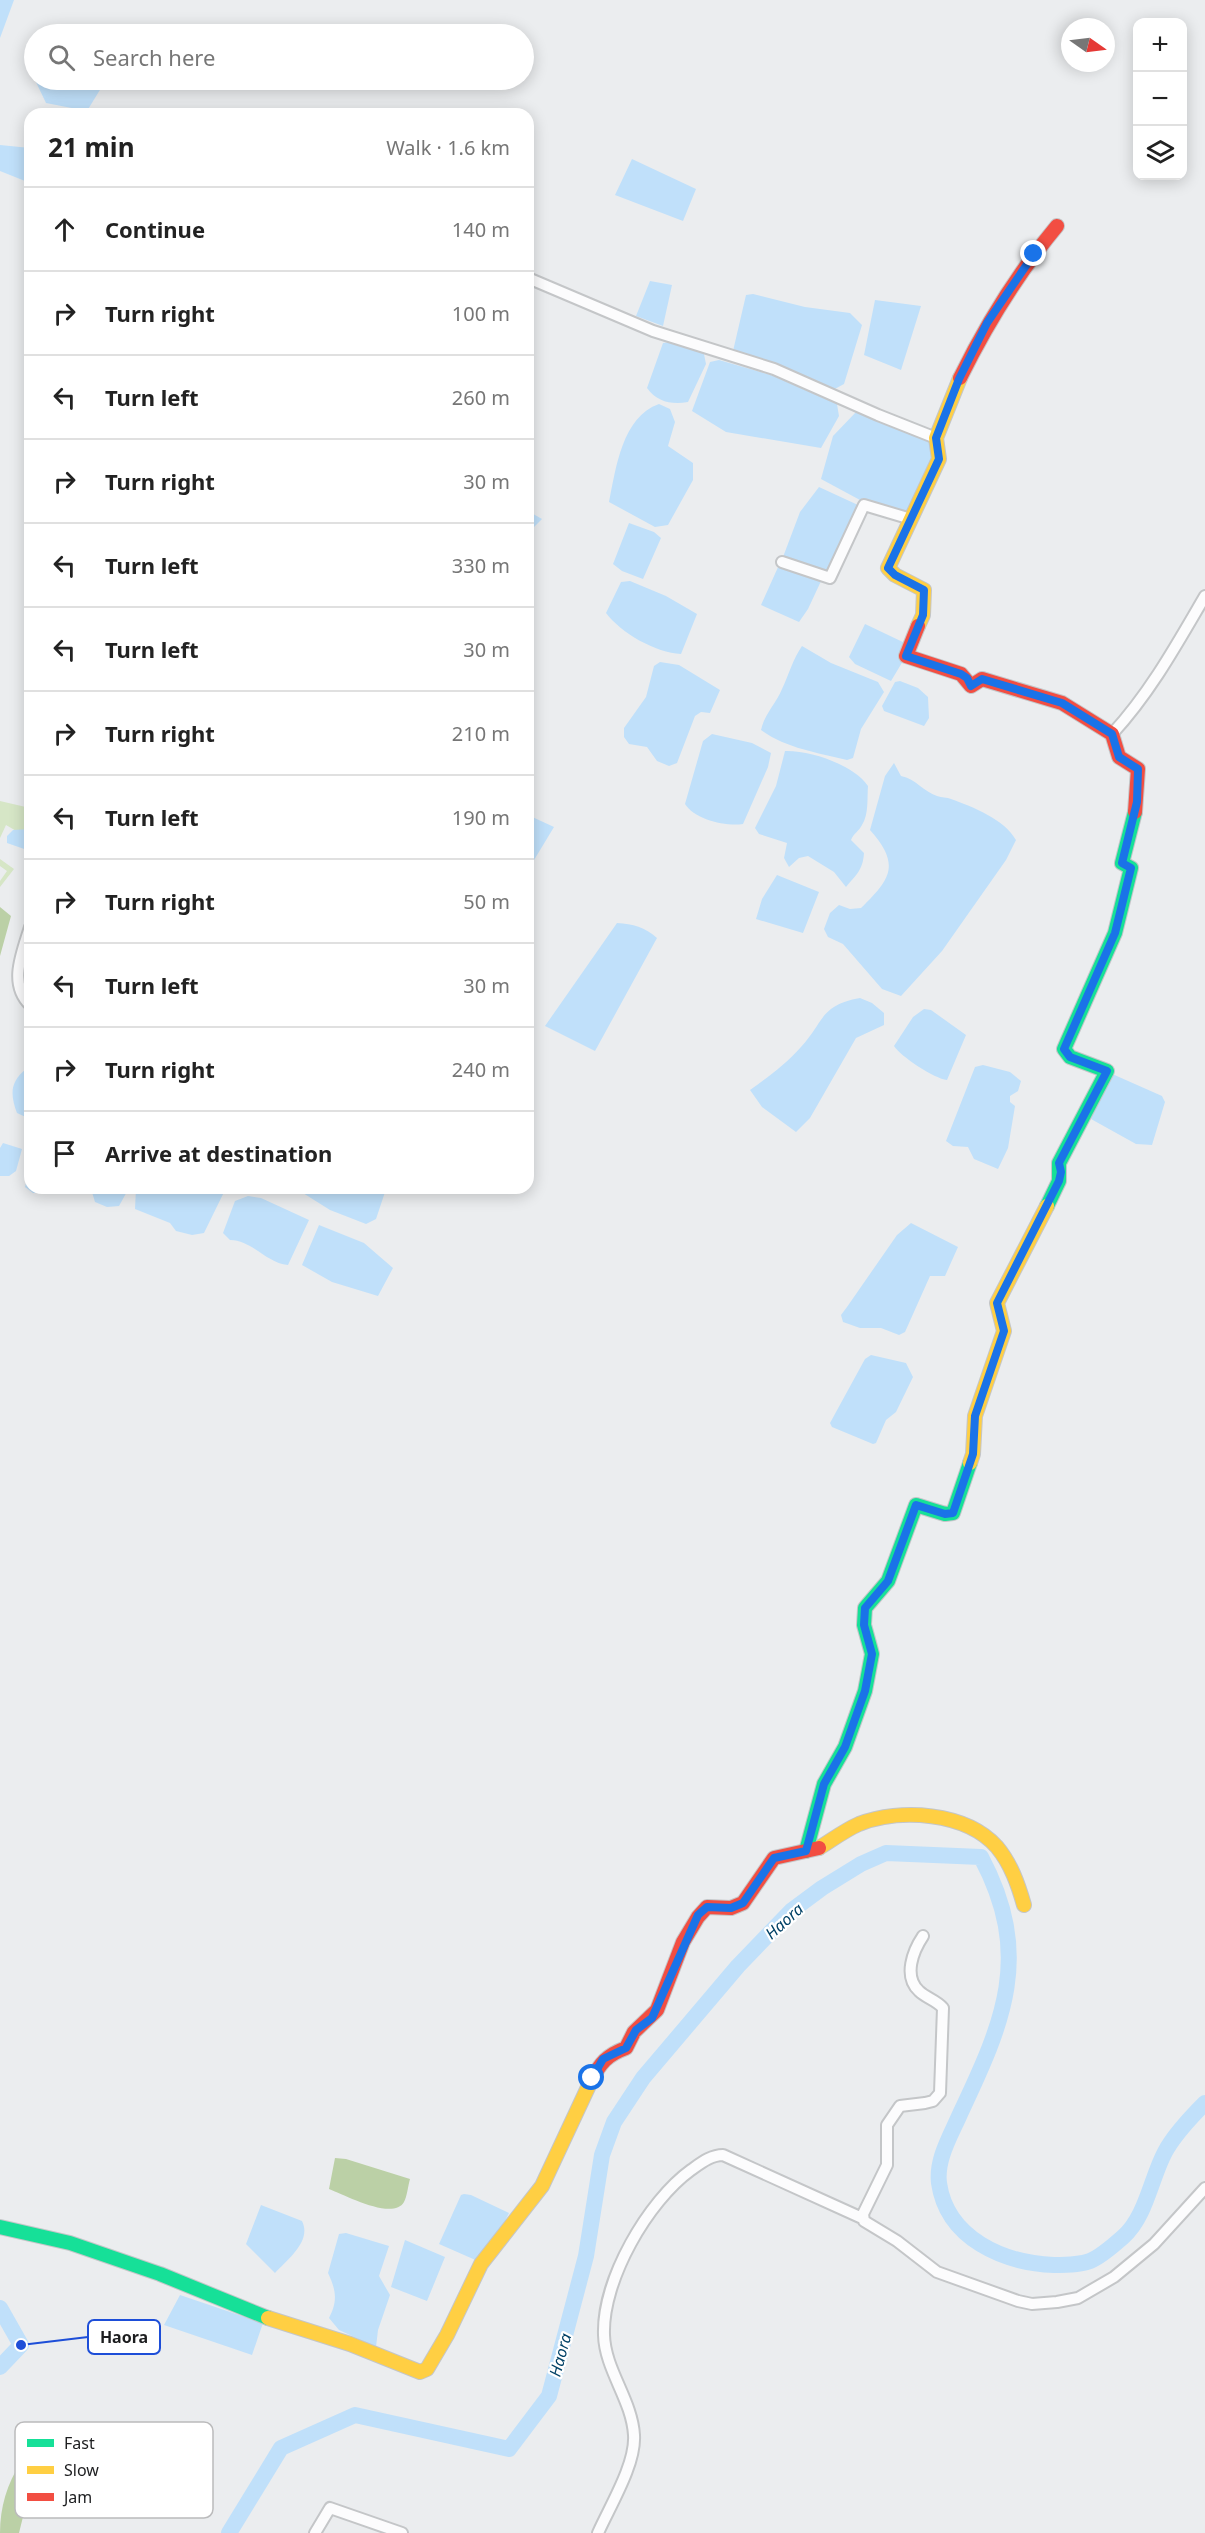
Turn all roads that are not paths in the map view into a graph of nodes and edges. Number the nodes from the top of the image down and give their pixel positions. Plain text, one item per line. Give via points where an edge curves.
1 (1057, 226) dead end
2 (534, 281) edge
3 (936, 438) junction
4 (911, 519) junction
5 (782, 562) dead end
6 (1205, 596) edge
7 (1112, 734) junction
8 (24, 950) edge
9 (24, 999) edge
10 (806, 1851) junction
11 (1024, 1905) dead end
12 (923, 1936) dead end
13 (1205, 2188) edge
14 (862, 2218) junction
15 (0, 2227) edge
16 (315, 2533) edge
17 (402, 2533) edge
18 (598, 2533) edge

1 - 3 street via 987,323
2 - 3 street via 653,331 774,369
3 - 4 street via 939,459
4 - 5 street via 864,505 830,578
4 - 7 street via 888,568 924,590 923,615 906,656 961,674 971,686 982,679 994,681 1062,703
6 - 7 street via 1149,690
7 - 10 street via 1119,757 1138,769 1137,802 1122,863 1131,868 1115,933 1064,1049 1070,1057 1107,1071 1059,1163 1059,1181 997,1303 1004,1331 975,1416 973,1454 953,1513 916,1505 888,1581 865,1608 864,1625 872,1654 865,1691 845,1747 824,1784
8 - 9 street via 16,980
10 - 11 street via 873,1820 900,1815 936,1818 990,1840 1010,1866
10 - 15 street via 774,1858 743,1903 731,1908 707,1907 698,1915 656,2012 636,2030 626,2048 609,2054 599,2065 542,2186 481,2264 427,2369 420,2372 70,2243
12 - 14 street via 910,1972 912,1983 920,1992 943,2008 942,2088 933,2101 905,2105 893,2114 886,2131 887,2165
13 - 14 street via 1154,2244 1114,2277 1078,2298 1057,2302 1018,2301 937,2272
14 - 18 street via 723,2155 695,2167 660,2197 631,2242 605,2319 607,2355 634,2436 624,2476
16 - 17 street via 330,2508

